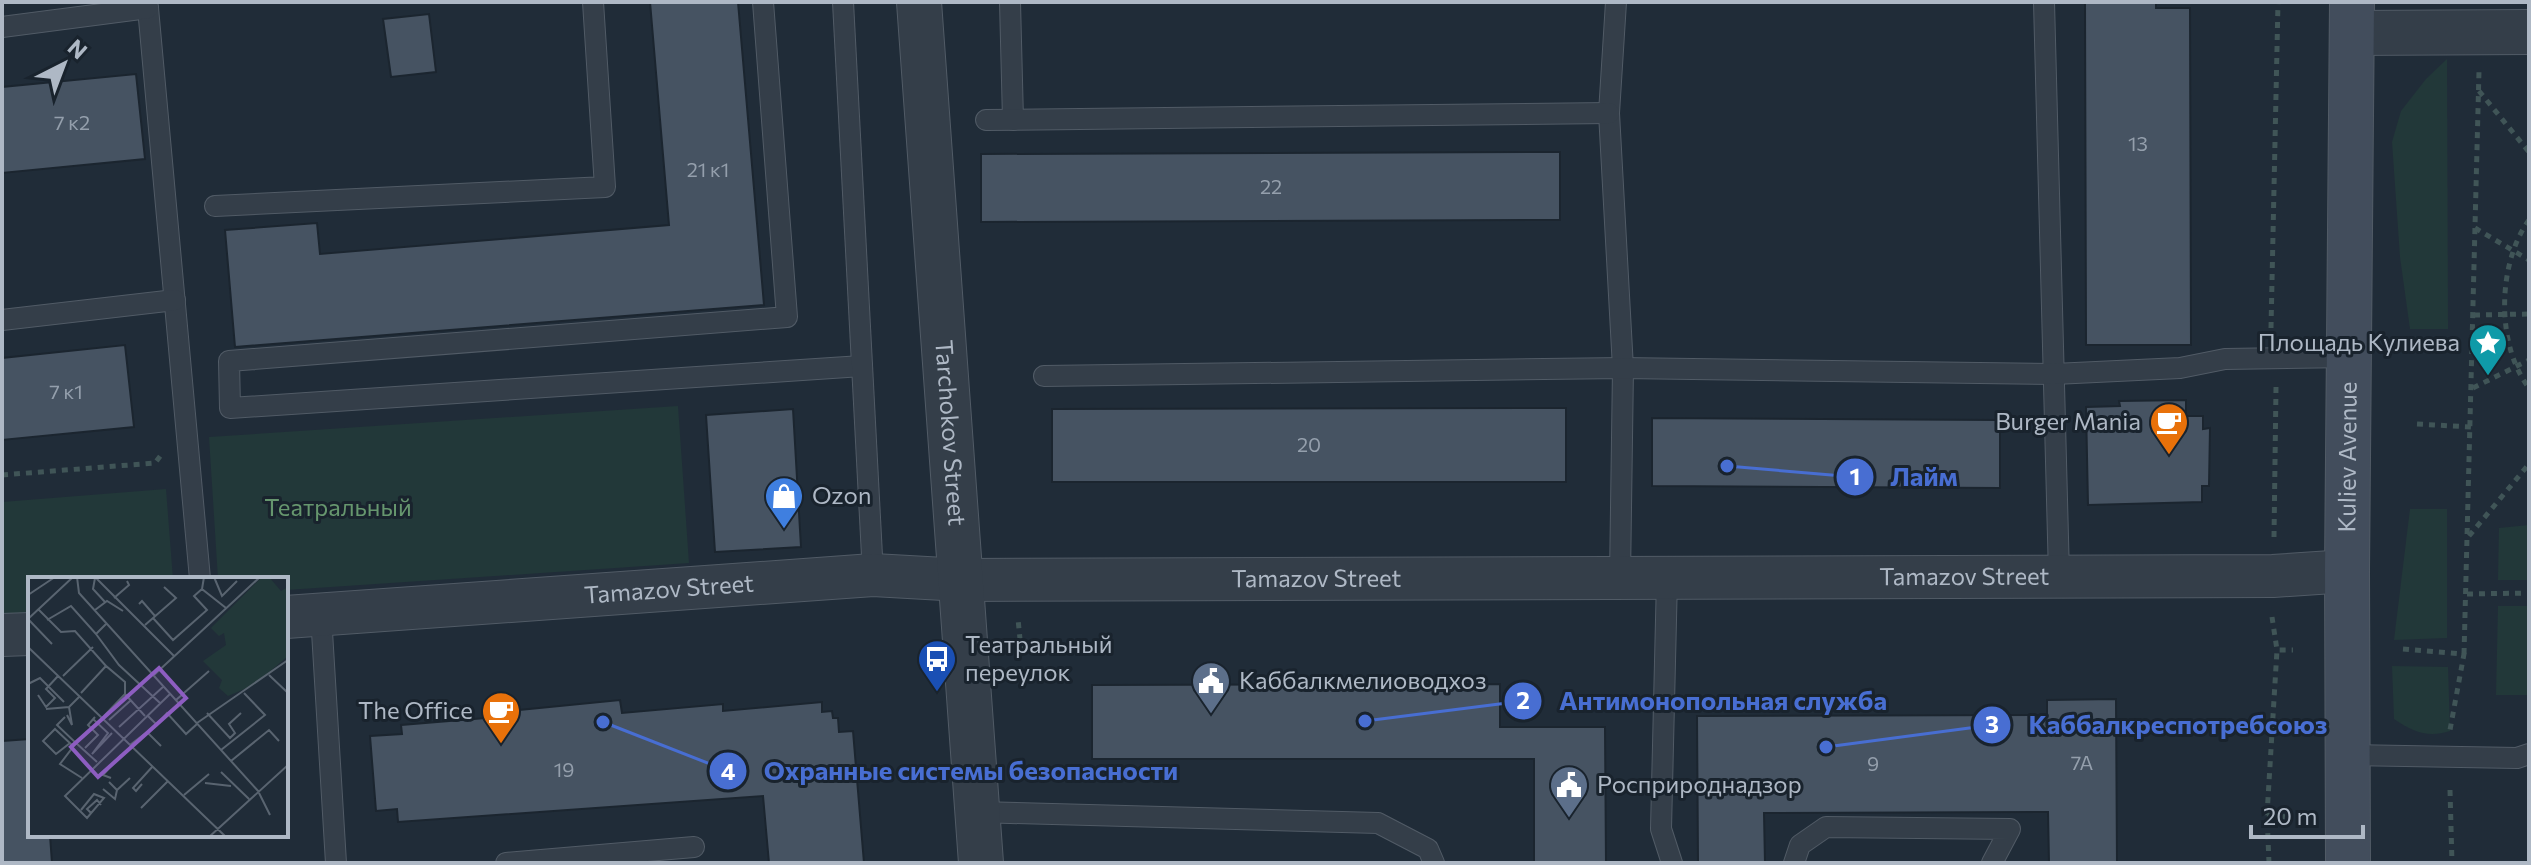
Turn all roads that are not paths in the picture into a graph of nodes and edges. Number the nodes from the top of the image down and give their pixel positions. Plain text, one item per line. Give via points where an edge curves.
1 (593, 2) edge
2 (763, 2) edge
3 (843, 2) edge
4 (919, 2) edge
5 (1010, 2) edge
6 (1616, 2) edge
7 (2044, 2) edge
8 (148, 5) edge
9 (58, 11) edge
10 (2352, 17) edge
11 (2, 27) edge
12 (2529, 32) edge
13 (1609, 113) junction
14 (986, 120) dead end
15 (1013, 120) junction
16 (215, 206) dead end
17 (175, 300) junction
18 (2, 320) edge
19 (2349, 357) junction
20 (862, 366) junction
21 (1623, 368) junction
22 (2054, 374) junction
23 (1044, 376) dead end
24 (2347, 571) junction
25 (873, 575) junction
26 (2059, 576) junction
27 (200, 577) edge
28 (1620, 578) junction
29 (1667, 578) junction
30 (962, 580) junction
31 (303, 616) edge
32 (28, 634) edge
33 (2, 635) edge
34 (2529, 754) edge
35 (2349, 755) junction
36 (977, 812) junction
37 (694, 847) dead end
38 (336, 863) edge
39 (506, 863) edge
40 (981, 863) edge
41 (1434, 863) edge
42 (1672, 863) edge
43 (1794, 863) edge
44 (1992, 863) edge
45 (2348, 863) edge

1 - 16 lane via 605,187
2 - 20 lane via 787,317 229,361 230,408
3 - 20 lane
4 - 30 street, Tarchokov Street
5 - 15 lane
6 - 13 lane
7 - 22 lane
8 - 9 lane
8 - 17 lane
9 - 11 lane
10 - 12 street
10 - 19 main road, Kuliev Avenue
13 - 15 lane
13 - 21 lane
14 - 15 lane
17 - 18 lane
17 - 27 lane
19 - 22 lane via 2225,359 2180,368
19 - 24 main road, Kuliev Avenue
20 - 25 lane
21 - 22 lane
21 - 23 lane
21 - 28 lane
22 - 26 lane
24 - 26 street, Tamazov Street
24 - 35 main road, Kuliev Avenue
25 - 30 street, Tamazov Street
25 - 31 street, Tamazov Street
26 - 29 street, Tamazov Street
28 - 29 street, Tamazov Street
28 - 30 street, Tamazov Street
29 - 42 lane via 1661,829
30 - 36 street, Tarchokov Street
31 - 38 lane
32 - 33 street
34 - 35 lane
35 - 45 main road, Kuliev Avenue
36 - 40 street, Tarchokov Street
36 - 41 lane via 1378,823 1428,849
37 - 39 lane
43 - 44 lane via 1800,845 1826,827 2010,829

